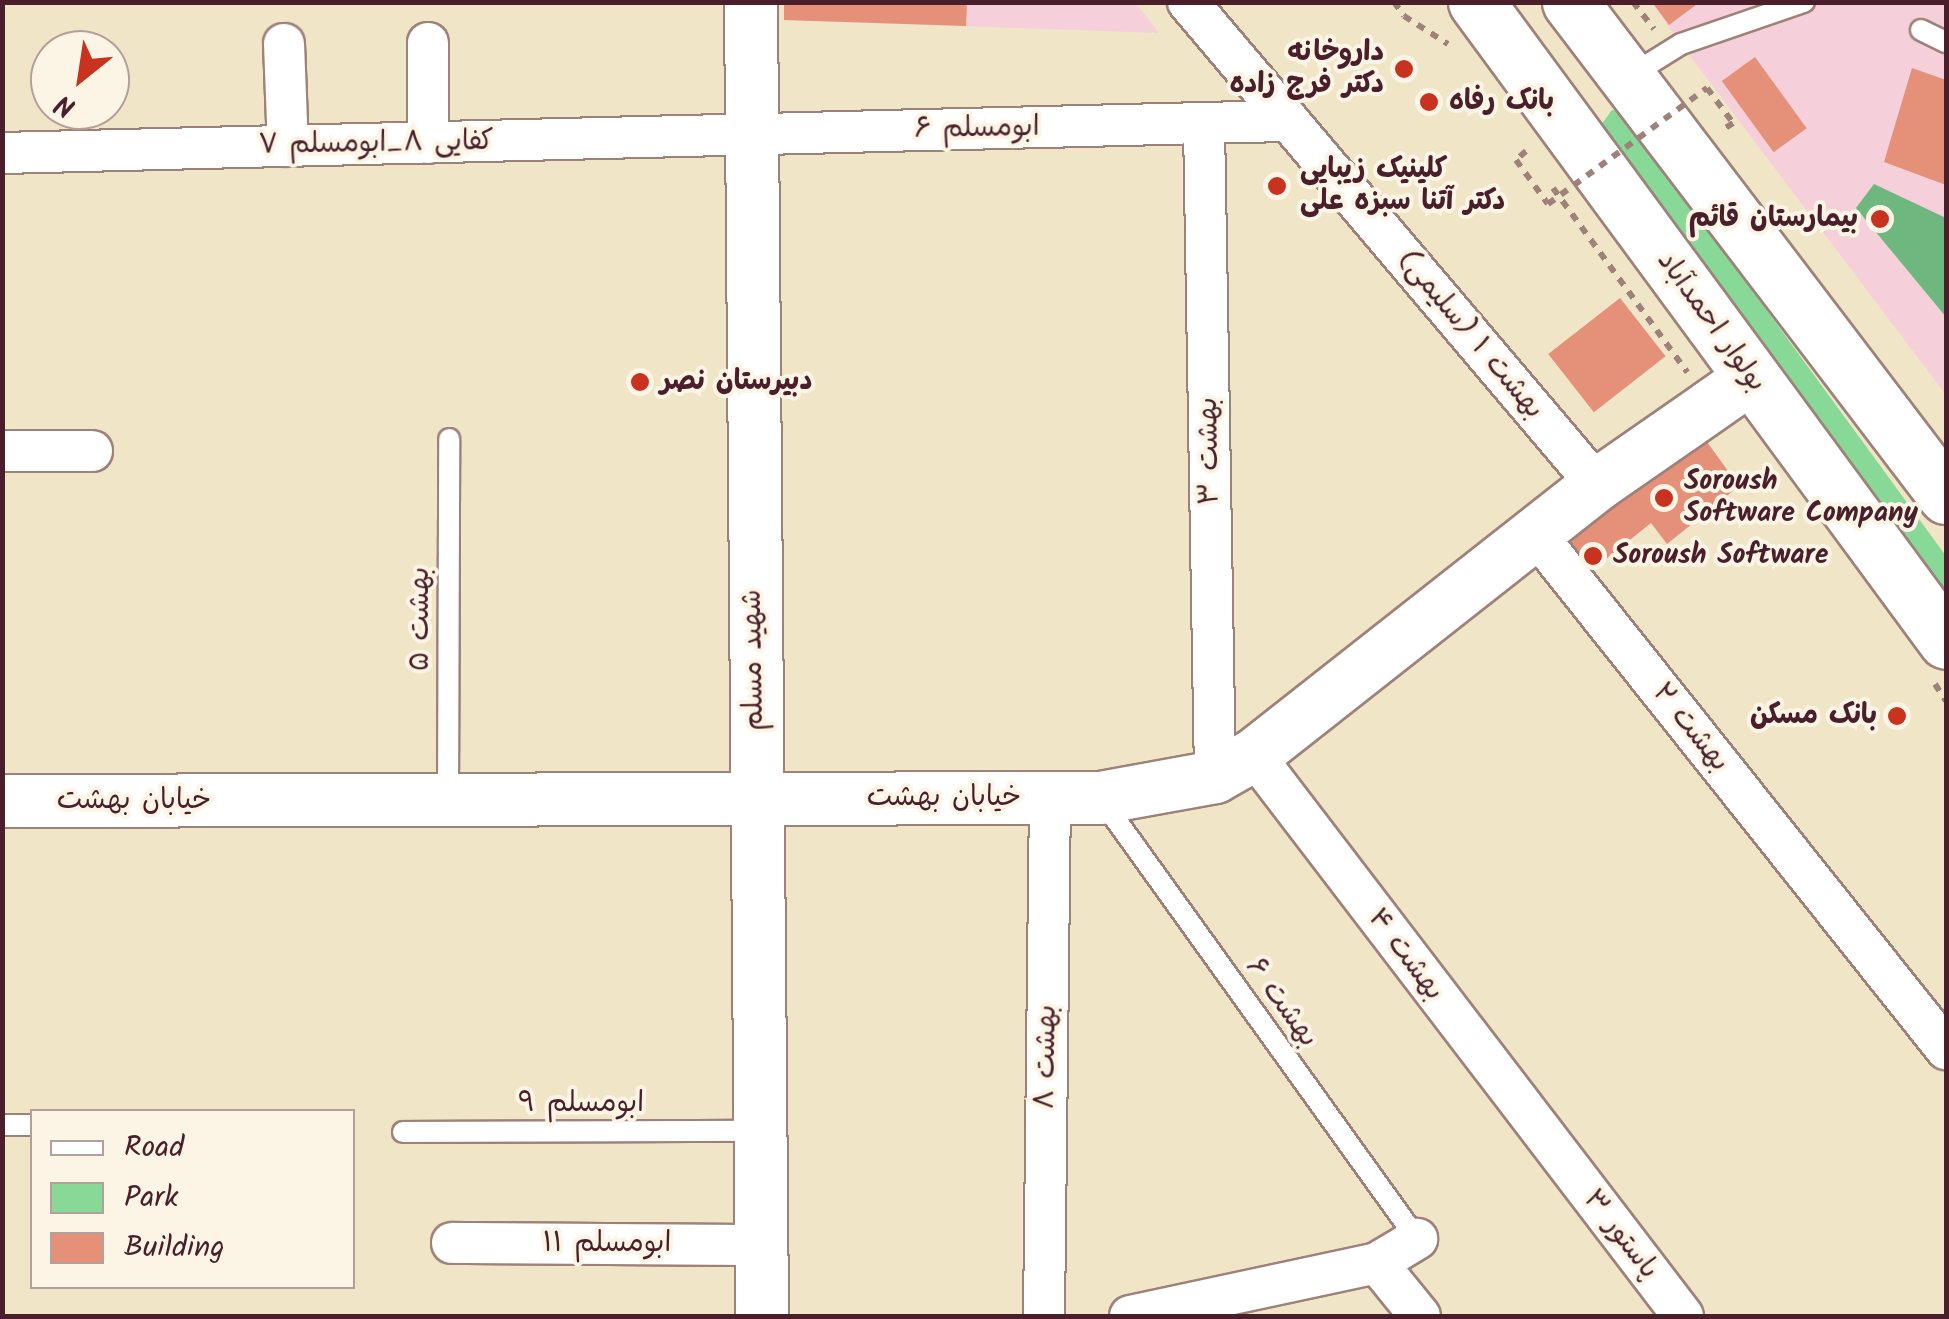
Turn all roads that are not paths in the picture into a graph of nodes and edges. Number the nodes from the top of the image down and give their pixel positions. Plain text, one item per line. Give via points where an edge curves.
1 (750, 2) edge
2 (1188, 2) edge
3 (1476, 2) edge
4 (1570, 2) edge
5 (1804, 2) edge
6 (1921, 30) dead end
7 (428, 42) dead end
8 (1946, 42) edge
9 (284, 44) dead end
10 (1628, 78) junction
11 (1288, 120) junction
12 (1204, 124) junction
13 (749, 134) junction
14 (428, 143) junction
15 (288, 146) junction
16 (2, 154) edge
17 (1731, 392) junction
18 (449, 439) dead end
19 (2, 451) edge
20 (92, 452) dead end
21 (1597, 484) junction
22 (1946, 496) edge
23 (1535, 533) junction
24 (1946, 641) edge
25 (1234, 766) junction
26 (755, 798) junction
27 (1075, 798) junction
28 (448, 800) junction
29 (2, 801) edge
30 (1946, 1050) edge
31 (2, 1125) edge
32 (30, 1125) edge
33 (760, 1131) junction
34 (402, 1132) dead end
35 (1557, 1154) joint
36 (1417, 1240) joint
37 (452, 1242) dead end
38 (761, 1245) junction
39 (1376, 1263) junction
40 (762, 1316) edge
41 (1044, 1316) edge
42 (1130, 1316) edge
43 (1420, 1316) edge
44 (1684, 1316) edge

1 - 13 street, شهید مسلم
2 - 11 street, بهشت ۱ (سلیمی)
3 - 17 main road, بولوار احمدآباد
4 - 10 main road
5 - 10 lane via 1681,44
6 - 8 lane
7 - 14 street
9 - 15 street
10 - 22 main road
11 - 12 street, ابومسلم ۶
11 - 21 street, بهشت ۱ (سلیمی)
12 - 13 street, ابومسلم ۶
12 - 25 street, بهشت ۳
13 - 14 street, کفایی ۸_ابومسلم ۷
13 - 26 street, شهید مسلم
14 - 15 street, کفایی ۸_ابومسلم ۷
15 - 16 street, کفایی ۸_ابومسلم ۷
17 - 21 street, خیابان بهشت
17 - 24 main road, بولوار احمدآباد
18 - 28 lane, بهشت ۵
19 - 20 street
21 - 23 street, خیابان بهشت
23 - 25 street, خیابان بهشت
23 - 30 street, بهشت ۲
25 - 27 street, خیابان بهشت
25 - 35 street, بهشت ۴
26 - 27 street, خیابان بهشت
26 - 28 street, خیابان بهشت
26 - 33 street, شهید مسلم
27 - 36 lane, بهشت ۶
27 - 41 street, بهشت ۸
28 - 29 street, خیابان بهشت
31 - 32 lane
33 - 34 lane, ابومسلم ۹
33 - 38 street, شهید مسلم
35 - 44 street, پاستور ۳
36 - 39 street
37 - 38 street, ابومسلم ۱۱
38 - 40 street, شهید مسلم
39 - 42 street
39 - 43 street

